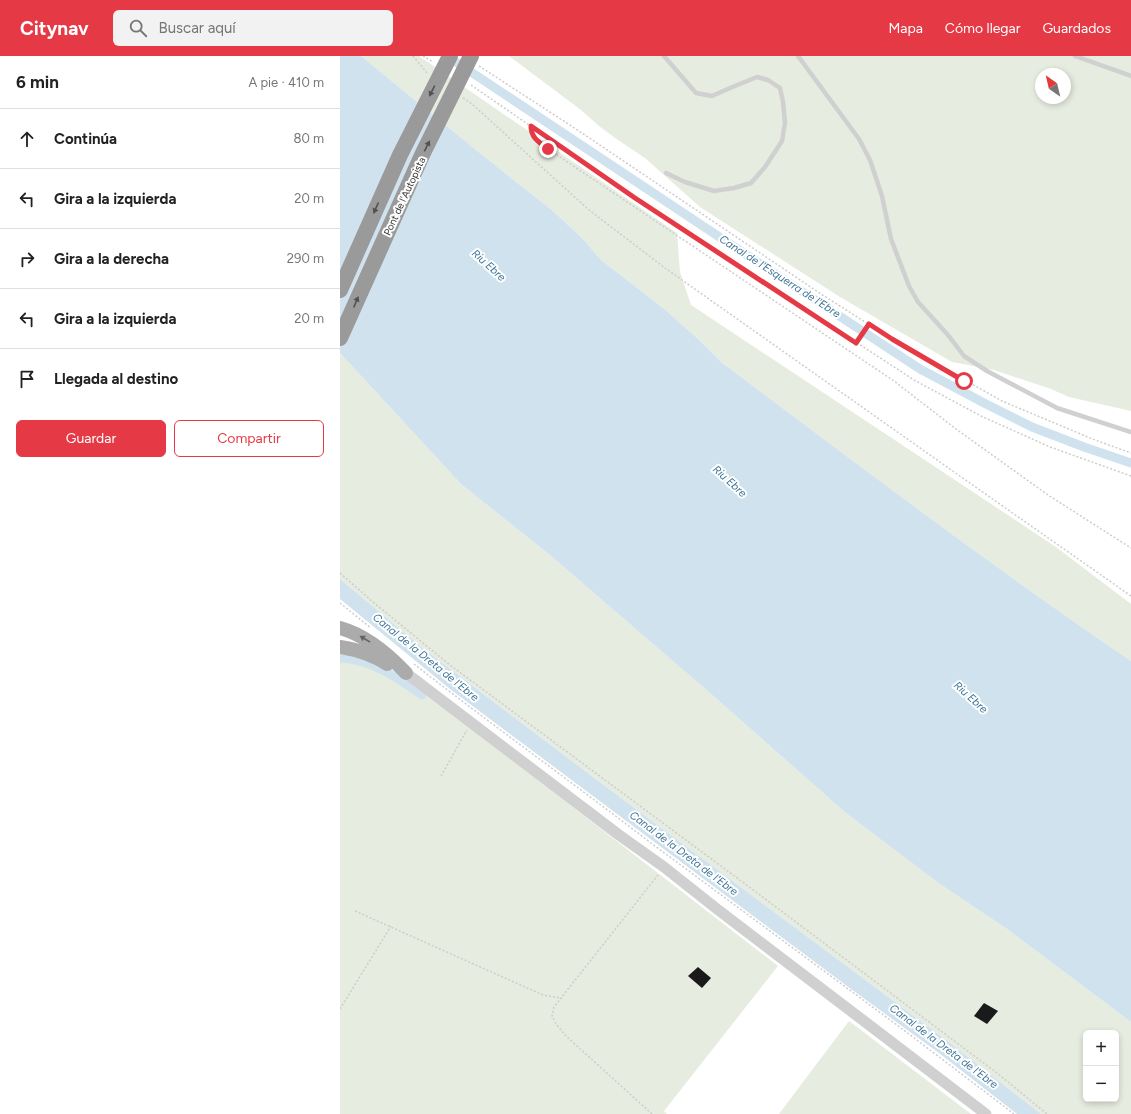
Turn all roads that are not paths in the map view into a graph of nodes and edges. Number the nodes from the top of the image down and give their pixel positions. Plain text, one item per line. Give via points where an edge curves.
1 (450, 56) edge
2 (664, 56) edge
3 (798, 56) edge
4 (1075, 56) edge
5 (474, 60) edge
6 (1131, 76) edge
7 (666, 173) dead end
8 (340, 290) edge
9 (340, 338) edge
10 (1131, 432) edge
11 (340, 628) edge
12 (340, 647) edge
13 (410, 668) junction
14 (986, 1114) edge

1 -> 8 highway, Pont de l'Autopista, bridge via 400,155
2 - 7 lane via 696,93 712,96 757,77 768,80 780,88 785,123 782,141 765,167 751,182 714,191
3 - 10 lane via 859,139 870,160 882,196 891,239 909,286 918,302 964,356 1057,408
4 - 6 lane
9 -> 5 highway, Pont de l'Autopista, bridge via 417,167
13 -> 11 main road via 395,661 366,639
12 - 13 main road via 359,650
13 - 14 street via 472,722

